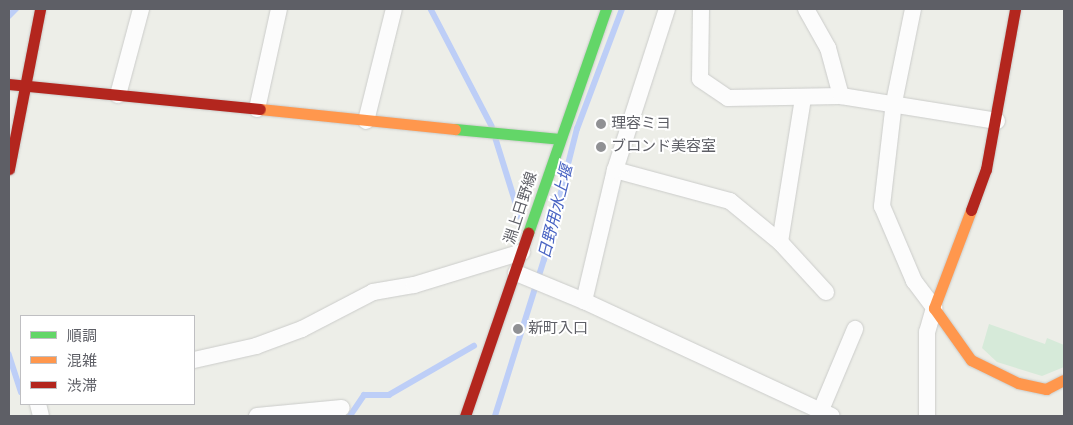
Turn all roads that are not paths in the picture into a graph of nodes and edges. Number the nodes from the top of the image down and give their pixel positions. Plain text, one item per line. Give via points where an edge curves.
1 (40, 9) edge
2 (141, 9) edge
3 (280, 9) edge
4 (394, 9) edge
5 (606, 9) edge
6 (667, 9) edge
7 (701, 9) edge
8 (806, 9) edge
9 (912, 9) edge
10 (1015, 9) edge
11 (9, 84) edge
12 (24, 86) junction
13 (118, 95) junction
14 (840, 96) junction
15 (803, 98) junction
16 (894, 102) junction
17 (257, 109) junction
18 (366, 121) junction
19 (998, 121) junction
20 (560, 139) junction
21 (9, 169) edge
22 (615, 170) junction
23 (780, 242) junction
24 (522, 252) junction
25 (531, 279) junction
26 (826, 292) dead end
27 (584, 301) junction
28 (934, 308) junction
29 (855, 329) dead end
30 (195, 360) edge
31 (1064, 380) edge
32 (342, 408) edge
33 (817, 412) edge
34 (257, 416) edge
35 (465, 416) edge
36 (927, 416) edge

1 - 12 street
2 - 13 street
3 - 17 street
4 - 18 street
5 - 20 street, 淵上日野線
6 - 22 street
7 - 15 street via 700,79 728,98
8 - 14 street via 828,48
9 - 16 street
10 - 19 street
11 - 12 street
12 - 13 street
12 - 21 street
13 - 17 street
14 - 15 street
14 - 16 street
15 - 23 street
16 - 19 street
16 - 28 street via 882,206 914,281
17 - 18 street
18 - 20 street
19 - 28 street via 986,169
20 - 24 street, 淵上日野線
22 - 23 street via 730,201
22 - 27 street
23 - 26 street
24 - 25 street, 淵上日野線
24 - 30 street via 414,285 373,292 302,329 256,346
25 - 27 street
25 - 35 street, 淵上日野線
27 - 33 street
28 - 31 street via 971,360 1027,385 1046,389
28 - 36 street via 927,332
29 - 33 street
32 - 34 street

